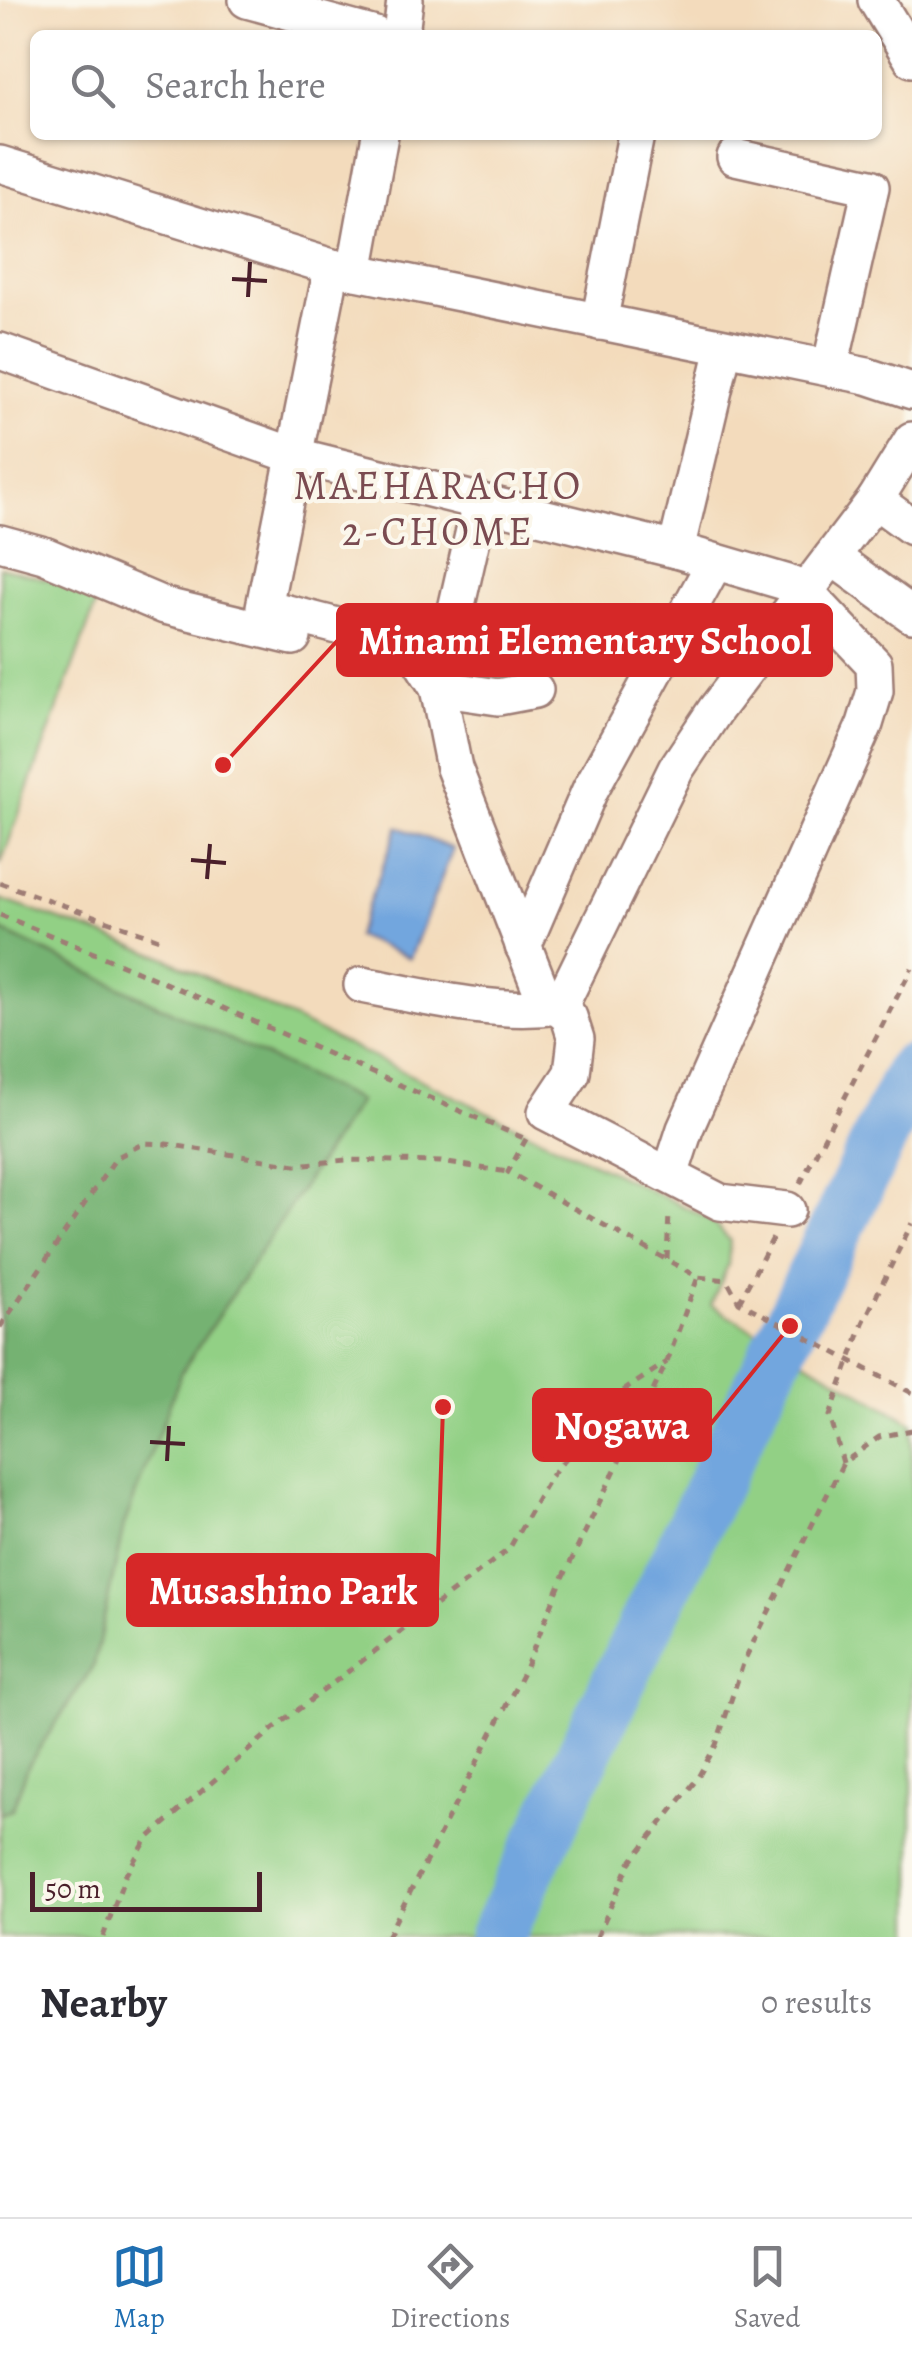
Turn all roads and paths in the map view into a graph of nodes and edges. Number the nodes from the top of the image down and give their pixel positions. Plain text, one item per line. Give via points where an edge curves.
1 (247, 0) edge
2 (405, 0) edge
3 (876, 0) edge
4 (358, 30) edge
5 (401, 30) edge
6 (912, 59) edge
7 (379, 140) edge
8 (635, 140) edge
9 (735, 157) dead end
10 (0, 164) edge
11 (343, 270) junction
12 (599, 322) junction
13 (724, 348) junction
14 (0, 350) edge
15 (830, 368) junction
16 (912, 391) edge
17 (912, 440) edge
18 (292, 454) junction
19 (875, 500) junction
20 (480, 504) junction
21 (912, 527) edge
22 (0, 543) edge
23 (676, 550) junction
24 (832, 557) junction
25 (715, 562) junction
26 (804, 590) junction
27 (912, 615) edge
28 (432, 678) junction
29 (535, 690) dead end
30 (0, 884) edge
31 (0, 916) edge
32 (162, 940) dead end
33 (523, 946) junction
34 (912, 968) edge
35 (362, 985) dead end
36 (560, 1006) junction
37 (536, 1126) junction
38 (508, 1172) junction
39 (670, 1175) junction
40 (788, 1210) junction
41 (912, 1223) edge
42 (668, 1259) junction
43 (698, 1277) junction
44 (739, 1302) junction
45 (0, 1327) edge
46 (851, 1361) junction
47 (667, 1362) junction
48 (912, 1393) edge
49 (912, 1430) edge
50 (842, 1463) junction
51 (103, 1937) edge
52 (386, 1937) edge
53 (597, 1937) edge

1 - 4 street
2 - 5 street
3 - 6 street
7 - 11 street
8 - 12 street
9 - 15 street via 872,186
10 - 11 street
11 - 12 street
11 - 18 street
12 - 13 street
13 - 15 street
13 - 23 street
14 - 18 street
15 - 16 street
17 - 19 street
18 - 20 street
18 - 28 street via 264,608 411,645
19 - 21 street
19 - 24 street
20 - 23 street
20 - 28 street
22 - 28 street via 165,606
23 - 25 street
24 - 26 street
24 - 27 street
25 - 26 street
25 - 33 street via 590,790
26 - 36 street via 676,769
26 - 39 street via 874,664 875,691
28 - 29 street via 498,696
28 - 33 street via 454,768
30 - 32 path
31 - 37 path via 156,976 241,1018
33 - 36 street via 542,992
34 - 40 path
35 - 36 street via 468,1005
36 - 37 street via 576,1039 572,1073
37 - 38 path
37 - 39 street
38 - 42 path
38 - 45 path via 441,1162 296,1165 144,1143 116,1158
39 - 40 street via 720,1202
39 - 42 path
40 - 44 path
41 - 46 path
42 - 43 path
43 - 44 path via 727,1280
43 - 47 path
44 - 46 path
46 - 48 path
46 - 50 path via 830,1416
47 - 51 path via 623,1391 550,1477 510,1549 274,1728 147,1839
47 - 52 path via 525,1669
49 - 50 path via 879,1436
50 - 53 path via 744,1661 716,1745 630,1863

